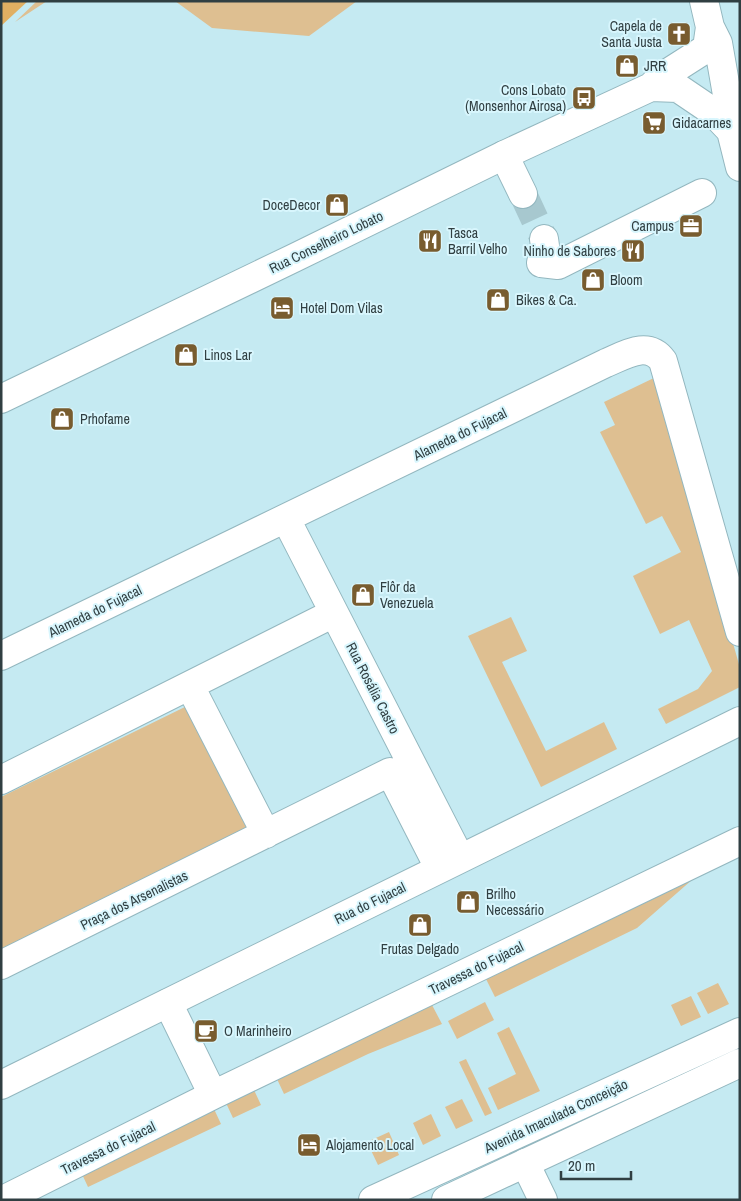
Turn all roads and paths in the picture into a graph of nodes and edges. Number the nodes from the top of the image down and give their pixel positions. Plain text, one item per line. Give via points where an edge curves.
1 (707, 14) edge
2 (651, 87) junction
3 (731, 131) junction
4 (504, 155) junction
5 (740, 167) edge
6 (702, 193) dead end
7 (523, 194) tunnel mouth
8 (542, 251) tunnel mouth
9 (1, 399) edge
10 (286, 519) junction
11 (334, 613) junction
12 (740, 632) edge
13 (1, 656) edge
14 (190, 686) junction
15 (740, 721) edge
16 (1, 780) edge
17 (266, 834) junction
18 (740, 841) edge
19 (449, 863) junction
20 (1, 965) edge
21 (168, 1003) junction
22 (740, 1032) edge
23 (740, 1064) edge
24 (1, 1085) edge
25 (213, 1095) junction
26 (525, 1163) junction
27 (3, 1200) edge
28 (373, 1200) edge
29 (446, 1200) edge
30 (543, 1200) edge

1 - 2 street via 707,48
1 - 3 street via 718,43
2 - 3 street via 678,88 712,111
2 - 4 street, Rua Conselheiro Lobato
3 - 5 street
4 - 7 street
4 - 9 street, Rua Conselheiro Lobato
6 - 8 street via 558,265
10 - 11 street, Rua Rosália Castro
10 - 12 street, Alameda do Fujacal via 642,348 657,352 663,360
10 - 13 street, Alameda do Fujacal
11 - 14 street
11 - 19 street, Rua Rosália Castro
14 - 16 street
14 - 17 street
15 - 19 street, Rua do Fujacal
17 - 19 street, Praça dos Arsenalistas via 390,772
17 - 20 street, Praça dos Arsenalistas
18 - 25 street, Travessa do Fujacal
19 - 21 street, Rua do Fujacal
21 - 24 street, Rua do Fujacal
21 - 25 street
22 - 28 street, Avenida Imaculada Conceição
23 - 26 street
25 - 27 street, Travessa do Fujacal
26 - 29 street
26 - 30 street

